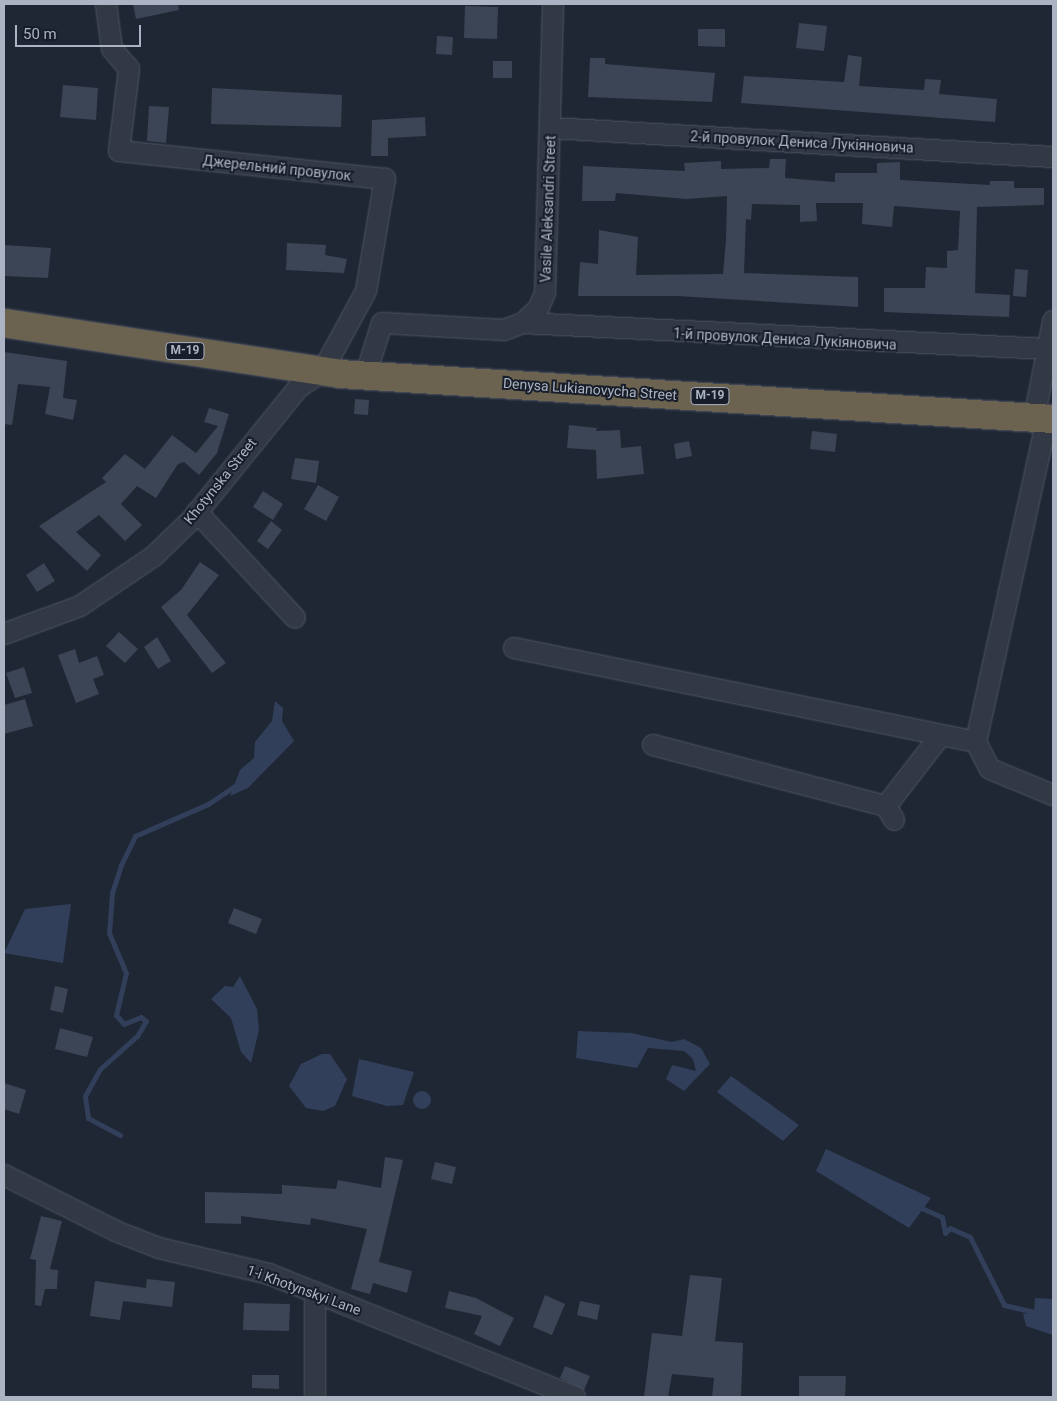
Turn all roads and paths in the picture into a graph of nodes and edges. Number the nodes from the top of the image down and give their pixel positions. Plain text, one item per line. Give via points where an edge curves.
1 (106, 4) edge
2 (553, 4) edge
3 (551, 128) junction
4 (1053, 157) edge
5 (1053, 321) edge
6 (523, 323) junction
7 (4, 324) edge
8 (1048, 349) junction
9 (322, 372) junction
10 (366, 374) junction
11 (1045, 419) edge
12 (197, 512) junction
13 (295, 618) dead end
14 (4, 634) edge
15 (514, 648) dead end
16 (941, 735) junction
17 (976, 742) junction
18 (653, 745) dead end
19 (1053, 795) edge
20 (4, 1175) edge
21 (315, 1292) junction
22 (315, 1397) edge
23 (575, 1397) edge

1 - 9 street, Джерельний провулок via 112,49 128,69 119,151 385,179 366,290
2 - 3 street, Vasile Aleksandri Street
3 - 4 street, 2-й провулок Дениса Лукіяновича
3 - 6 street, Vasile Aleksandri Street via 545,293 538,309
5 - 8 street
6 - 8 street, 1-й провулок Дениса Лукіяновича via 641,332
6 - 10 street via 504,330 382,324
7 - 9 highway, М-19
8 - 11 street
9 - 10 highway, М-19
9 - 12 street, Khotynska Street via 298,388
10 - 11 highway, Denysa Lukianovycha Street / М-19
11 - 17 street
12 - 13 street
12 - 14 street, Khotynska Street via 118,584 64,613
15 - 16 street
16 - 17 street
16 - 18 street via 890,813
17 - 19 street via 990,770
20 - 21 street, 1-i Khotynskyi Lane via 126,1236 269,1274
21 - 22 street
21 - 23 street, 1-i Khotynskyi Lane

